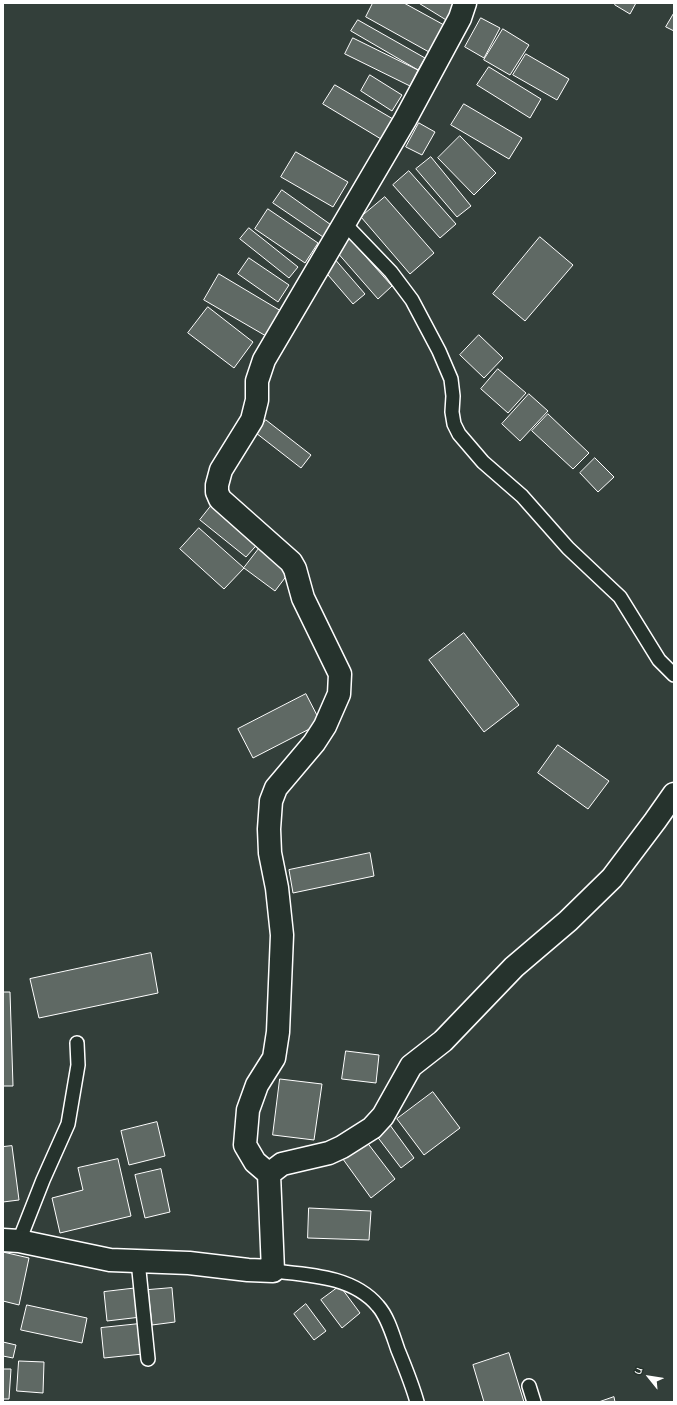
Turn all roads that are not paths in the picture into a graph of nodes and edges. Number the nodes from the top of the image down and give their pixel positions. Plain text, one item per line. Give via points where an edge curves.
1 (465, 3) edge
2 (345, 224) junction
3 (674, 675) edge
4 (674, 794) edge
5 (78, 1043) dead end
6 (269, 1174) junction
7 (11, 1240) edge
8 (138, 1261) junction
9 (274, 1270) junction
10 (148, 1359) dead end
11 (529, 1386) dead end
12 (421, 1401) edge
13 (534, 1402) edge

1 - 2 street via 460,18 405,120
2 - 3 lane via 391,272 412,300 451,379 452,412 459,434 483,462 522,496 568,548 620,597 659,660
2 - 6 street via 264,360 256,381 257,394 252,420 221,470 216,485 220,499 291,562 304,598 340,674 339,694 325,726 276,788 271,801 270,853 282,936 278,1032 274,1058 257,1085 248,1110 245,1145 255,1162
4 - 6 street via 612,878 568,922 514,967 443,1041 411,1066 383,1116 372,1128 342,1147 282,1164
5 - 7 lane via 78,1065 68,1124 43,1180
6 - 9 street
7 - 8 street via 110,1260
8 - 9 street
8 - 10 lane
9 - 12 lane via 330,1278 364,1293 378,1306 389,1326
11 - 13 lane

